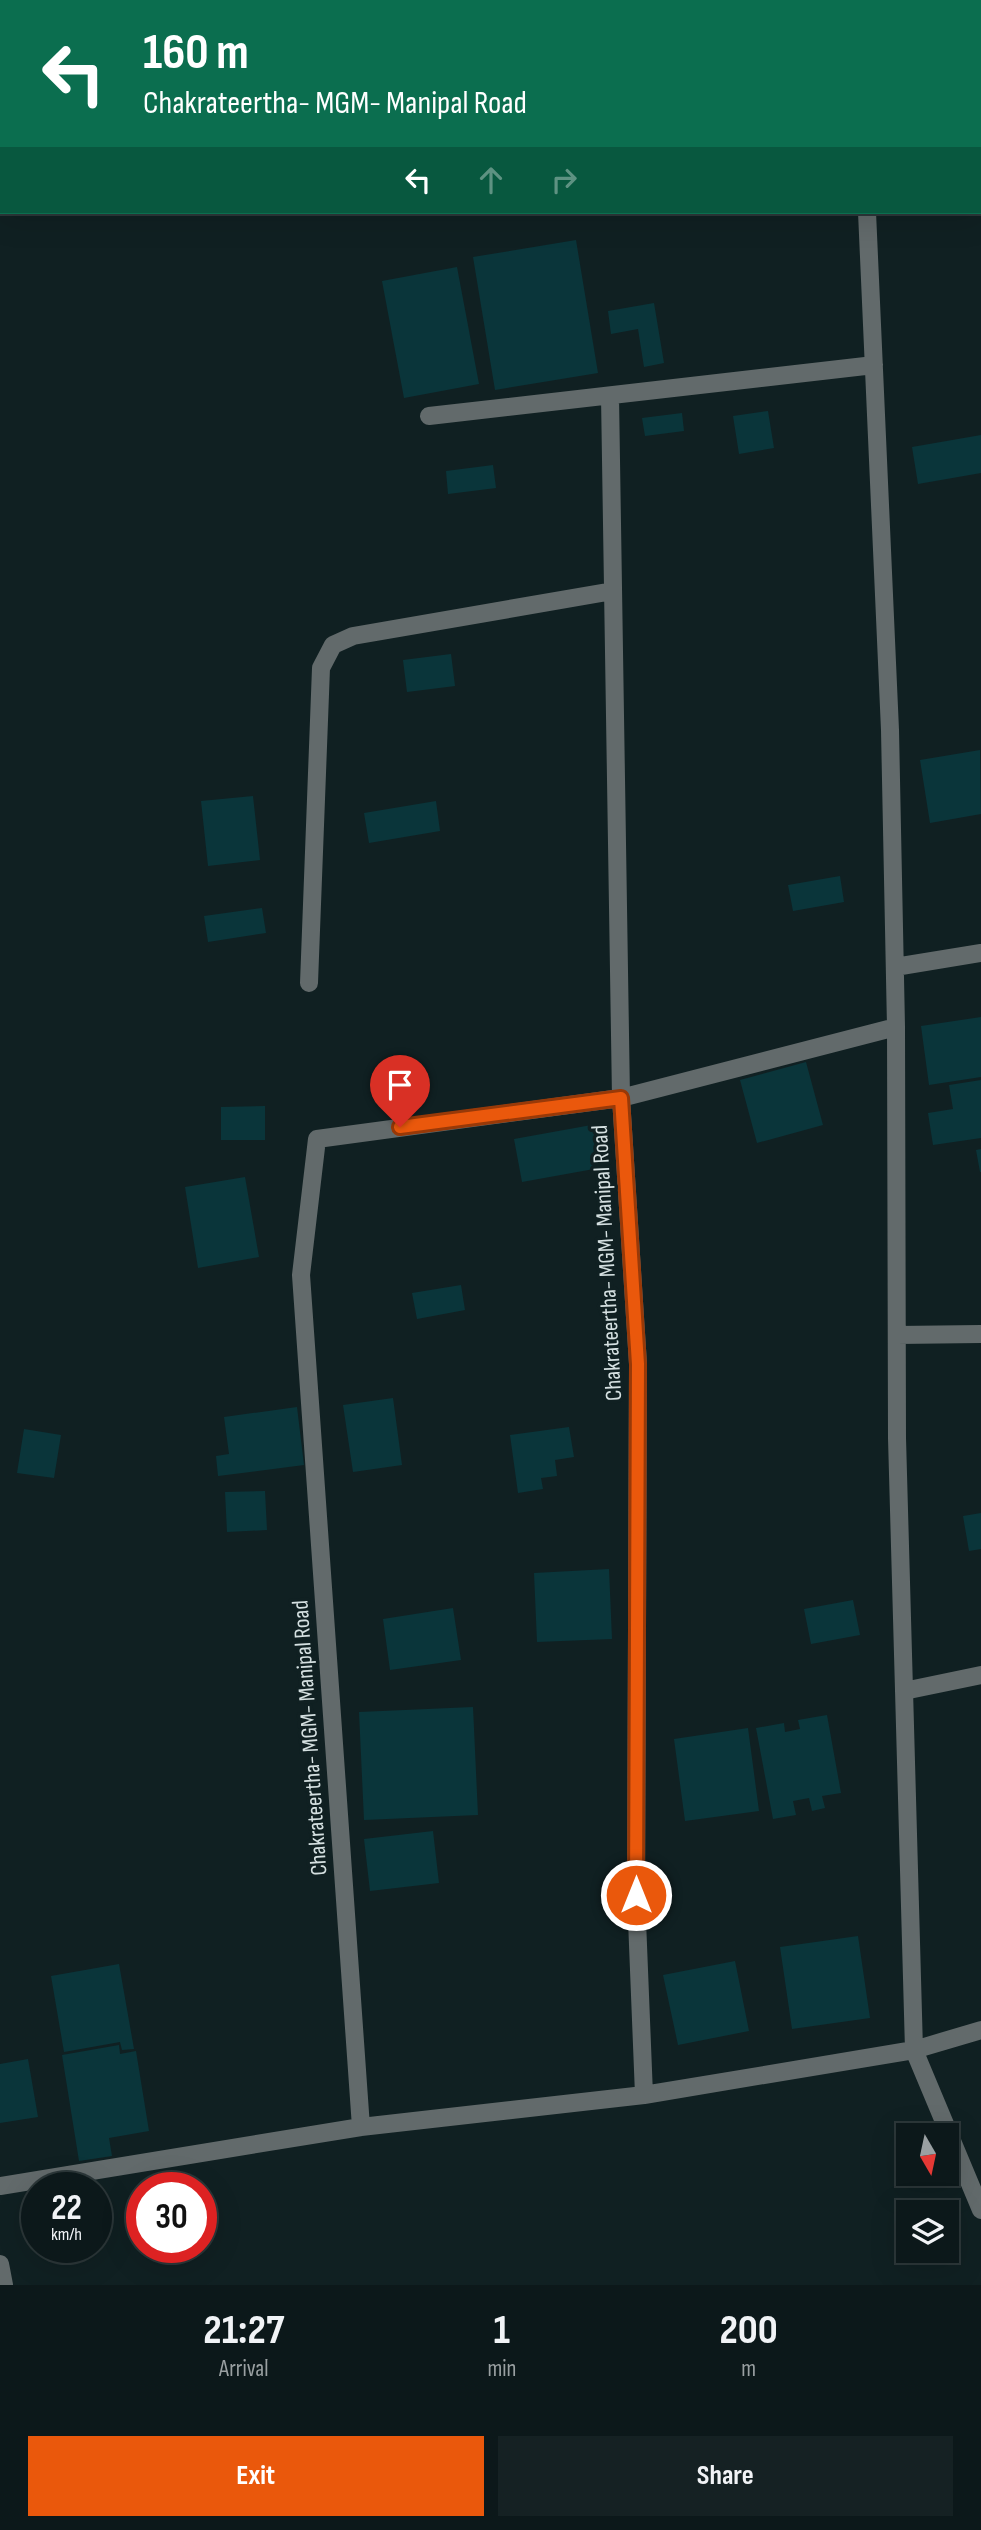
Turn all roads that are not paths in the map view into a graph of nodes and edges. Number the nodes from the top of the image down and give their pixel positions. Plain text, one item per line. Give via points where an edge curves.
1 (867, 214) edge
2 (874, 365) junction
3 (610, 396) junction
4 (429, 416) dead end
5 (613, 591) junction
6 (981, 953) edge
7 (895, 967) junction
8 (309, 983) dead end
9 (896, 1027) junction
10 (621, 1098) junction
11 (981, 1334) edge
12 (897, 1335) junction
13 (981, 1675) edge
14 (904, 1691) junction
15 (981, 2030) edge
16 (914, 2049) junction
17 (643, 2095) junction
18 (361, 2127) junction
19 (0, 2186) edge
20 (981, 2210) edge
21 (0, 2264) edge
22 (4, 2285) edge

1 - 2 street
2 - 3 street
2 - 7 street via 891,730
3 - 4 street
3 - 5 street
5 - 8 street via 354,636 333,645 321,668
5 - 10 street
6 - 7 street
7 - 9 street
9 - 10 street
9 - 12 street
10 - 17 street, Chakrateertha- MGM- Manipal Road via 638,1364 636,1895
10 - 18 street, Chakrateertha- MGM- Manipal Road via 317,1139 302,1275
11 - 12 street
12 - 14 street
13 - 14 street
14 - 16 street
15 - 16 street
16 - 17 street
16 - 20 street
17 - 18 street
18 - 19 street
21 - 22 street

